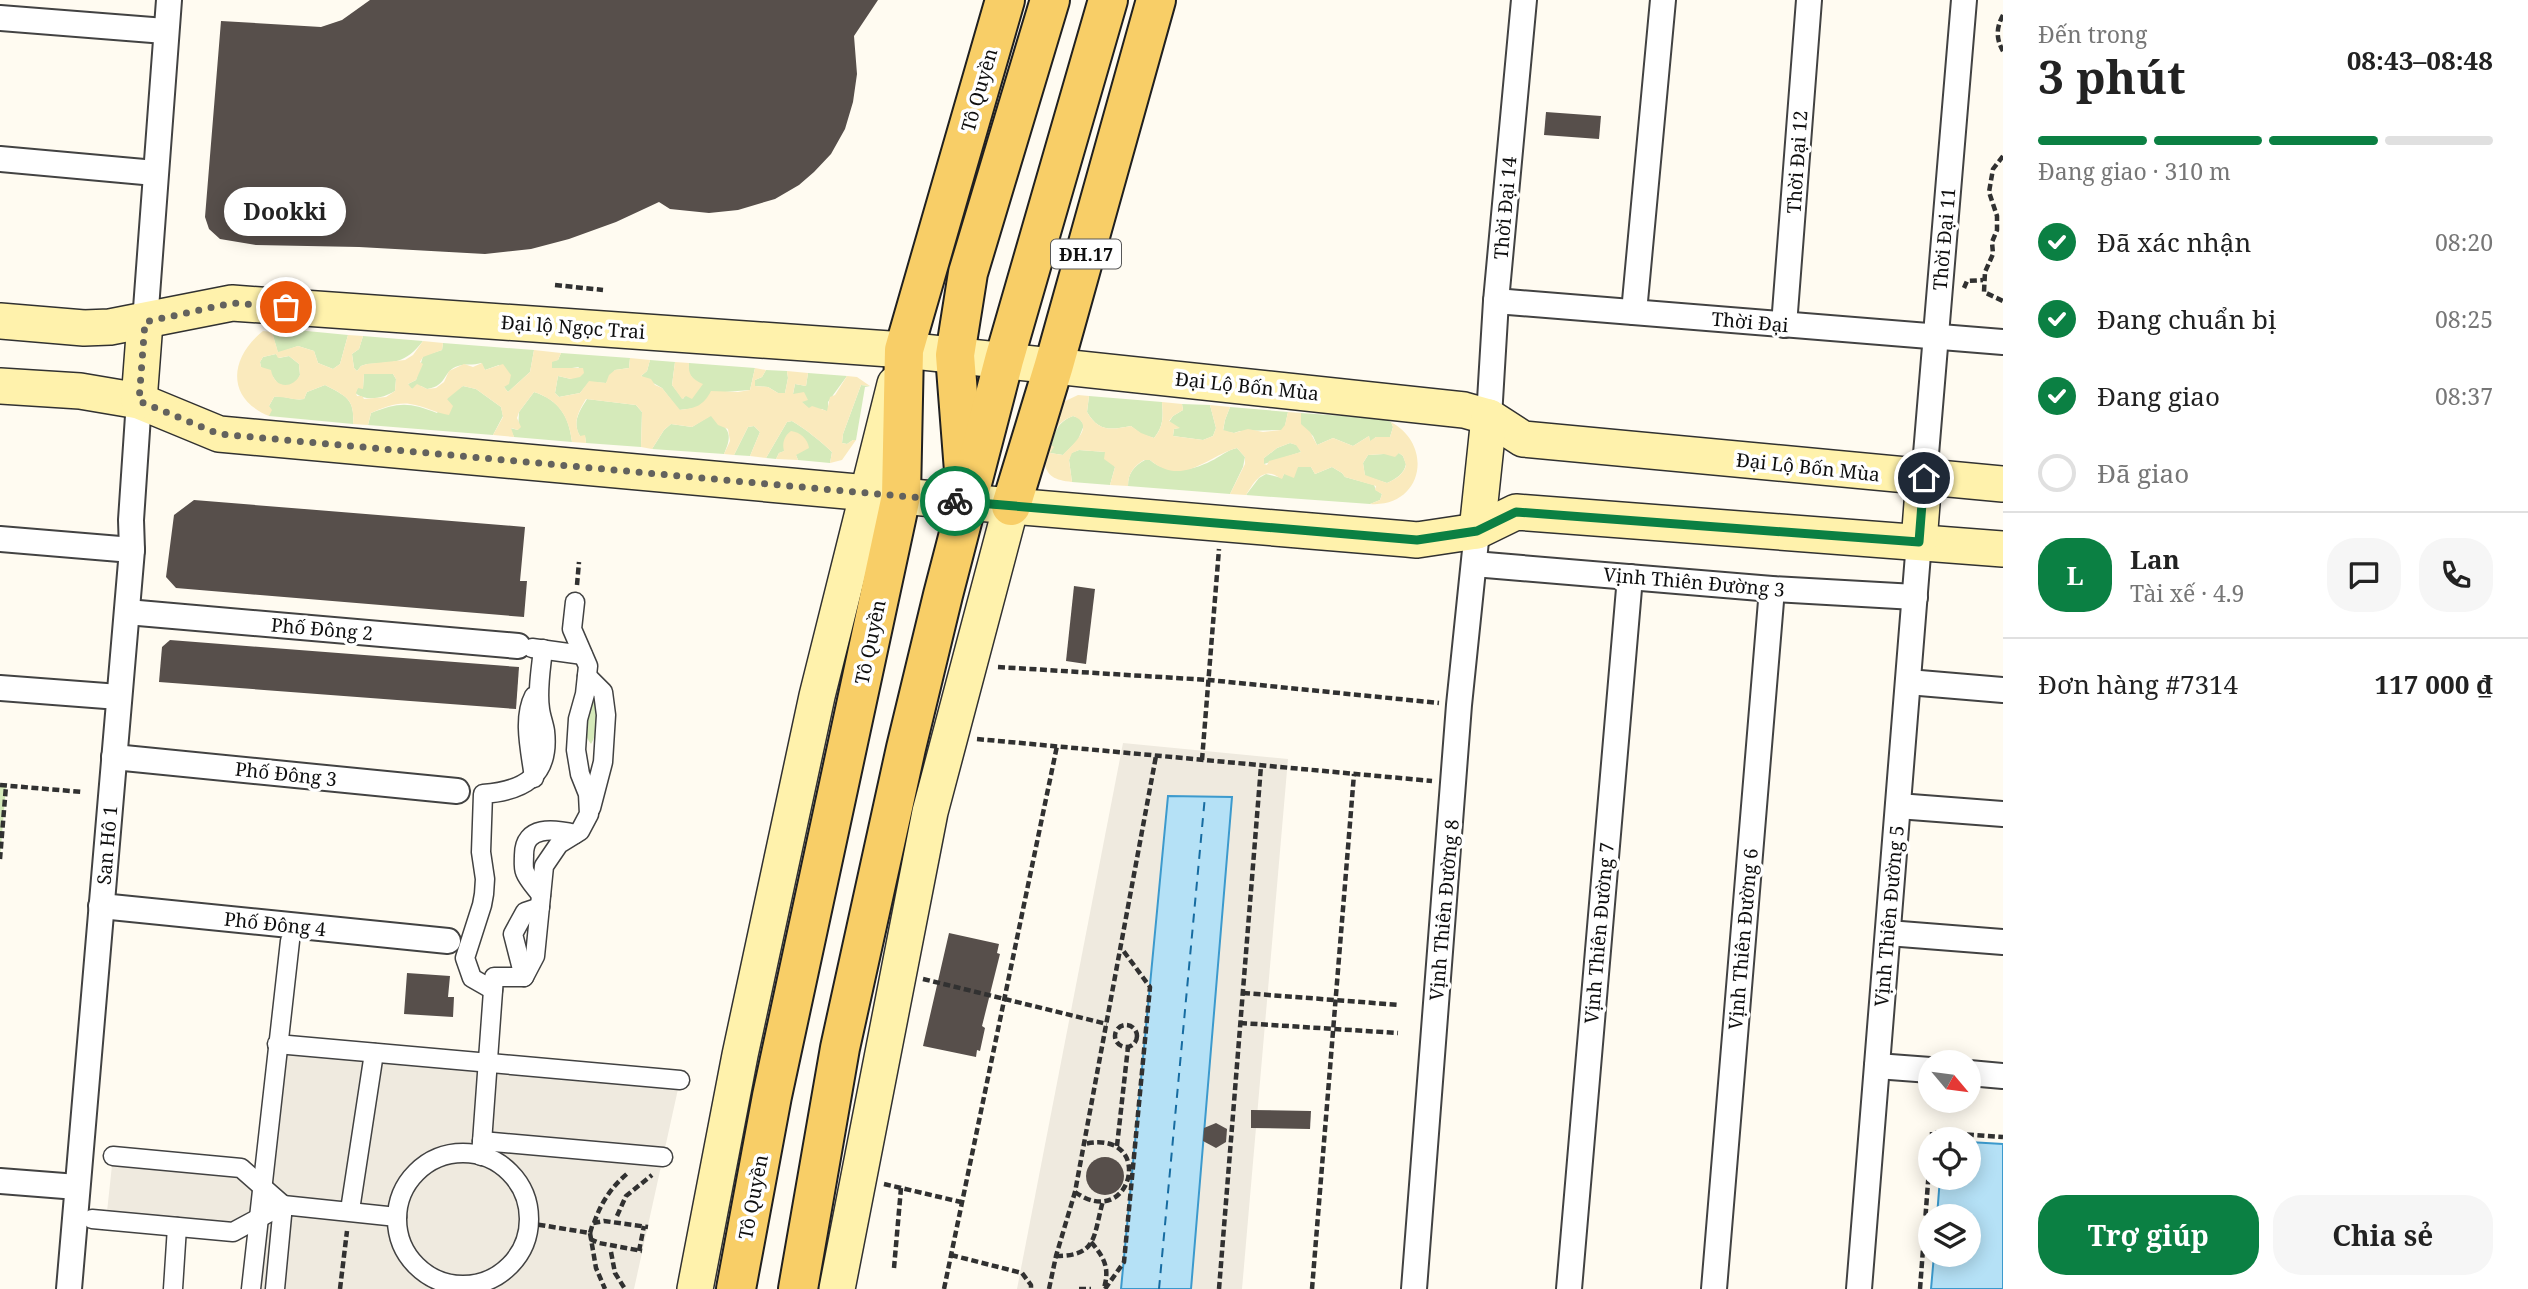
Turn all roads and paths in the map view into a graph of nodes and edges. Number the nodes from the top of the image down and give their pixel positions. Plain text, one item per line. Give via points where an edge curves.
1 (169, 0) edge
2 (1006, 0) edge
3 (1050, 0) edge
4 (1108, 0) edge
5 (1156, 0) edge
6 (1524, 0) edge
7 (1663, 0) edge
8 (1809, 0) edge
9 (1964, 0) edge
10 (2003, 15) edge
11 (0, 18) edge
12 (1990, 29) dead end
13 (1997, 29) junction
14 (165, 32) junction
15 (2003, 51) edge
16 (2003, 156) edge
17 (0, 159) edge
18 (155, 173) junction
19 (1983, 280) junction
20 (555, 285) dead end
21 (603, 290) dead end
22 (1962, 291) dead end
23 (1496, 301) junction
24 (2003, 301) edge
25 (1634, 312) junction
26 (0, 321) edge
27 (145, 322) junction
28 (1784, 325) junction
29 (1936, 337) junction
30 (2003, 341) edge
31 (904, 350) junction
32 (955, 355) junction
33 (1004, 359) junction
34 (1054, 365) junction
35 (0, 386) edge
36 (139, 401) junction
37 (1489, 417) junction
38 (1924, 478) junction
39 (2003, 484) edge
40 (884, 495) junction
41 (966, 502) junction
42 (1011, 506) junction
43 (1221, 523) junction
44 (0, 538) edge
45 (1919, 542) junction
46 (1476, 548) junction
47 (2003, 549) edge
48 (132, 550) junction
49 (1630, 577) junction
50 (1772, 589) junction
51 (1914, 597) junction
52 (575, 602) dead end
53 (127, 612) junction
54 (518, 646) joint
55 (543, 649) junction
56 (583, 655) junction
57 (993, 666) dead end
58 (587, 676) junction
59 (1209, 680) junction
60 (1908, 682) junction
61 (0, 688) edge
62 (2003, 690) edge
63 (119, 697) junction
64 (1459, 705) junction
65 (950, 736) junction
66 (576, 746) junction
67 (1057, 746) junction
68 (604, 749) junction
69 (1156, 756) junction
70 (114, 757) junction
71 (1202, 760) junction
72 (1261, 766) junction
73 (1354, 774) junction
74 (1454, 783) junction
75 (3, 785) edge
76 (457, 791) joint
77 (82, 792) dead end
78 (483, 794) junction
79 (1898, 806) junction
80 (589, 814) junction
81 (2003, 814) edge
82 (575, 834) junction
83 (0, 859) edge
84 (541, 901) junction
85 (101, 906) junction
86 (1888, 933) junction
87 (289, 941) dead end
88 (459, 942) junction
89 (2003, 942) edge
90 (1121, 948) junction
91 (898, 972) junction
92 (493, 990) junction
93 (1243, 993) junction
94 (1004, 999) junction
95 (1335, 1000) junction
96 (1400, 1005) dead end
97 (1240, 1023) junction
98 (1107, 1024) junction
99 (1333, 1027) junction
100 (1398, 1033) dead end
101 (1105, 1034) junction
102 (1115, 1035) junction
103 (277, 1044) junction
104 (1128, 1047) junction
105 (374, 1054) junction
106 (488, 1063) junction
107 (1877, 1066) junction
108 (1918, 1069) edge
109 (1981, 1074) edge
110 (2003, 1076) edge
111 (680, 1080) dead end
112 (1981, 1135) edge
113 (2003, 1137) edge
114 (1084, 1144) junction
115 (1117, 1146) junction
116 (481, 1148) junction
117 (113, 1156) dead end
118 (656, 1156) joint
119 (858, 1178) junction
120 (0, 1181) edge
121 (638, 1184) dead end
122 (262, 1186) junction
123 (77, 1187) junction
124 (901, 1188) junction
125 (1927, 1190) edge
126 (1075, 1192) junction
127 (1103, 1201) junction
128 (961, 1202) junction
129 (283, 1205) junction
130 (350, 1210) junction
131 (617, 1216) dead end
132 (397, 1217) junction
133 (259, 1218) junction
134 (92, 1219) dead end
135 (528, 1223) junction
136 (593, 1223) junction
137 (177, 1227) junction
138 (590, 1236) junction
139 (1091, 1242) junction
140 (611, 1252) dead end
141 (951, 1255) junction
142 (1056, 1256) junction
143 (894, 1268) dead end
144 (453, 1287) edge
145 (623, 1287) edge
146 (69, 1289) edge
147 (173, 1289) edge
148 (251, 1289) edge
149 (275, 1289) edge
150 (340, 1289) edge
151 (605, 1289) edge
152 (695, 1289) edge
153 (736, 1289) edge
154 (798, 1289) edge
155 (838, 1289) edge
156 (944, 1289) edge
157 (1031, 1289) edge
158 (1049, 1289) edge
159 (1079, 1289) edge
160 (1091, 1289) edge
161 (1104, 1289) edge
162 (1219, 1289) edge
163 (1312, 1289) edge
164 (1414, 1289) edge
165 (1569, 1289) edge
166 (1714, 1289) edge
167 (1859, 1289) edge
168 (1920, 1289) edge

1 - 14 street
2 - 31 main road, Tô Quyền
3 - 32 main road via 968,273
4 - 33 main road, ĐH.17
5 - 34 main road, ĐH.17
6 - 23 street, Thời Đại 14
7 - 25 street
8 - 28 street, Thời Đại 12
9 - 29 street, Thời Đại 11
10 - 13 path
11 - 14 street
12 - 13 path
13 - 15 path
14 - 18 street
16 - 19 path via 1993,169 1989,192 1997,230
17 - 18 street
18 - 27 street
19 - 22 path via 1967,281
19 - 24 path via 1984,292
20 - 21 path
23 - 25 street, Thời Đại
23 - 37 street, Thời Đại 14
25 - 28 street, Thời Đại
26 - 27 main road, Đại lộ Ngọc Trai via 84,328
27 - 31 main road, Đại lộ Ngọc Trai via 232,303
27 - 36 main road
28 - 29 street, Thời Đại
29 - 30 street, Thời Đại
29 - 38 street, Thời Đại 11
31 - 32 main road, Đại lộ Ngọc Trai
31 - 40 main road, Tô Quyền
32 - 33 main road, Đại lộ Ngọc Trai
32 - 41 main road
33 - 34 main road, Đại Lộ Bốn Mùa
33 - 41 main road, ĐH.17
34 - 37 main road, Đại Lộ Bốn Mùa via 1429,405
34 - 42 main road, ĐH.17
35 - 36 main road via 79,391
36 - 40 main road via 219,434
36 - 48 street, San Hô 1
37 - 38 main road, Đại Lộ Bốn Mùa via 1523,439
37 - 46 main road
38 - 39 main road, Đại Lộ Bốn Mùa
38 - 45 main road
40 - 41 main road
40 - 152 main road via 811,722
40 - 153 main road, Tô Quyền
41 - 42 main road
41 - 154 main road via 840,1048
42 - 43 main road
42 - 65 main road
43 - 46 main road
43 - 59 path
44 - 48 street
45 - 46 main road via 1516,512
45 - 47 main road
45 - 51 street, Vịnh Thiên Đường 5
46 - 49 street, Vịnh Thiên Đường 3
46 - 64 street, Vịnh Thiên Đường 8
48 - 53 street, San Hô 1
49 - 50 street, Vịnh Thiên Đường 3
49 - 165 street, Vịnh Thiên Đường 7
50 - 51 street, Vịnh Thiên Đường 3
50 - 166 street, Vịnh Thiên Đường 6
51 - 60 street, Vịnh Thiên Đường 5
52 - 56 street via 572,629
53 - 54 street, Phố Đông 2
53 - 63 street, San Hô 1
54 - 55 street
55 - 56 street
55 - 78 street via 539,686 545,757 534,778 508,792
56 - 58 street
57 - 59 path
58 - 66 street
58 - 68 street via 603,692
59 - 64 path
59 - 71 path
60 - 62 street
60 - 79 street, Vịnh Thiên Đường 5
61 - 63 street
63 - 70 street, San Hô 1
64 - 74 street, Vịnh Thiên Đường 8
65 - 67 path
65 - 91 main road
66 - 68 street
66 - 80 street
67 - 69 path
67 - 94 path
68 - 80 street
69 - 71 path
69 - 90 path
70 - 76 street, Phố Đông 3
70 - 85 street, San Hô 1
71 - 72 path
72 - 73 path
72 - 93 path
73 - 74 path
73 - 95 path
74 - 164 street, Vịnh Thiên Đường 8
75 - 77 path
75 - 83 path
76 - 78 street
78 - 88 street via 484,894
79 - 81 street
79 - 86 street, Vịnh Thiên Đường 5
80 - 82 street
82 - 84 street via 559,844 544,866
82 - 84 street via 558,830 536,831 530,836 524,849 524,871
84 - 92 street via 535,956 524,977 494,977
85 - 88 street, Phố Đông 4
85 - 123 street, San Hô 1
86 - 89 street
86 - 107 street, Vịnh Thiên Đường 5
87 - 103 street
88 - 92 street via 472,978
90 - 98 path
90 - 161 path via 1150,987 1124,1262
91 - 94 path
91 - 119 main road
92 - 106 street
93 - 95 path
93 - 97 path
94 - 98 path
94 - 128 path
95 - 96 path
95 - 99 path
97 - 99 path
97 - 162 path
98 - 101 path
99 - 100 path
99 - 163 path
101 - 102 path
101 - 114 path
102 - 104 path via 1118,1044
102 - 104 path via 1124,1025 1134,1029 1136,1040
103 - 105 street
103 - 122 street
104 - 115 path
105 - 106 street
105 - 130 street
106 - 111 street
106 - 116 street
107 - 108 street
107 - 167 street, Vịnh Thiên Đường 5
109 - 110 street
112 - 113 path
114 - 115 path via 1097,1141
114 - 126 path
115 - 127 path via 1128,1162 1128,1181 1117,1196
116 - 118 street
116 - 132 street via 474,1154 452,1154 432,1161 414,1174 402,1192
116 - 135 street via 511,1174 523,1193
117 - 122 street via 241,1168
118 - 136 path via 615,1183
119 - 124 path
119 - 155 main road
120 - 123 street
121 - 131 path via 625,1196
122 - 129 street
122 - 133 street
123 - 146 street, San Hô 1
124 - 128 path
124 - 143 path
125 - 168 path
126 - 127 path via 1088,1200
126 - 142 path
127 - 139 path
128 - 141 path
129 - 130 street
129 - 133 street
129 - 149 street
130 - 132 street
130 - 150 path
132 - 144 street via 406,1254 420,1270
133 - 137 street via 233,1232
133 - 148 street
134 - 137 street
135 - 138 path
135 - 144 street via 517,1257 501,1273 481,1283
136 - 138 path
136 - 138 path via 646,1226 641,1251 599,1243
137 - 147 street
138 - 151 path
139 - 142 path via 1076,1256
139 - 161 path via 1105,1262
140 - 145 path
141 - 156 path
141 - 157 path via 1022,1273
142 - 158 path
159 - 160 path

